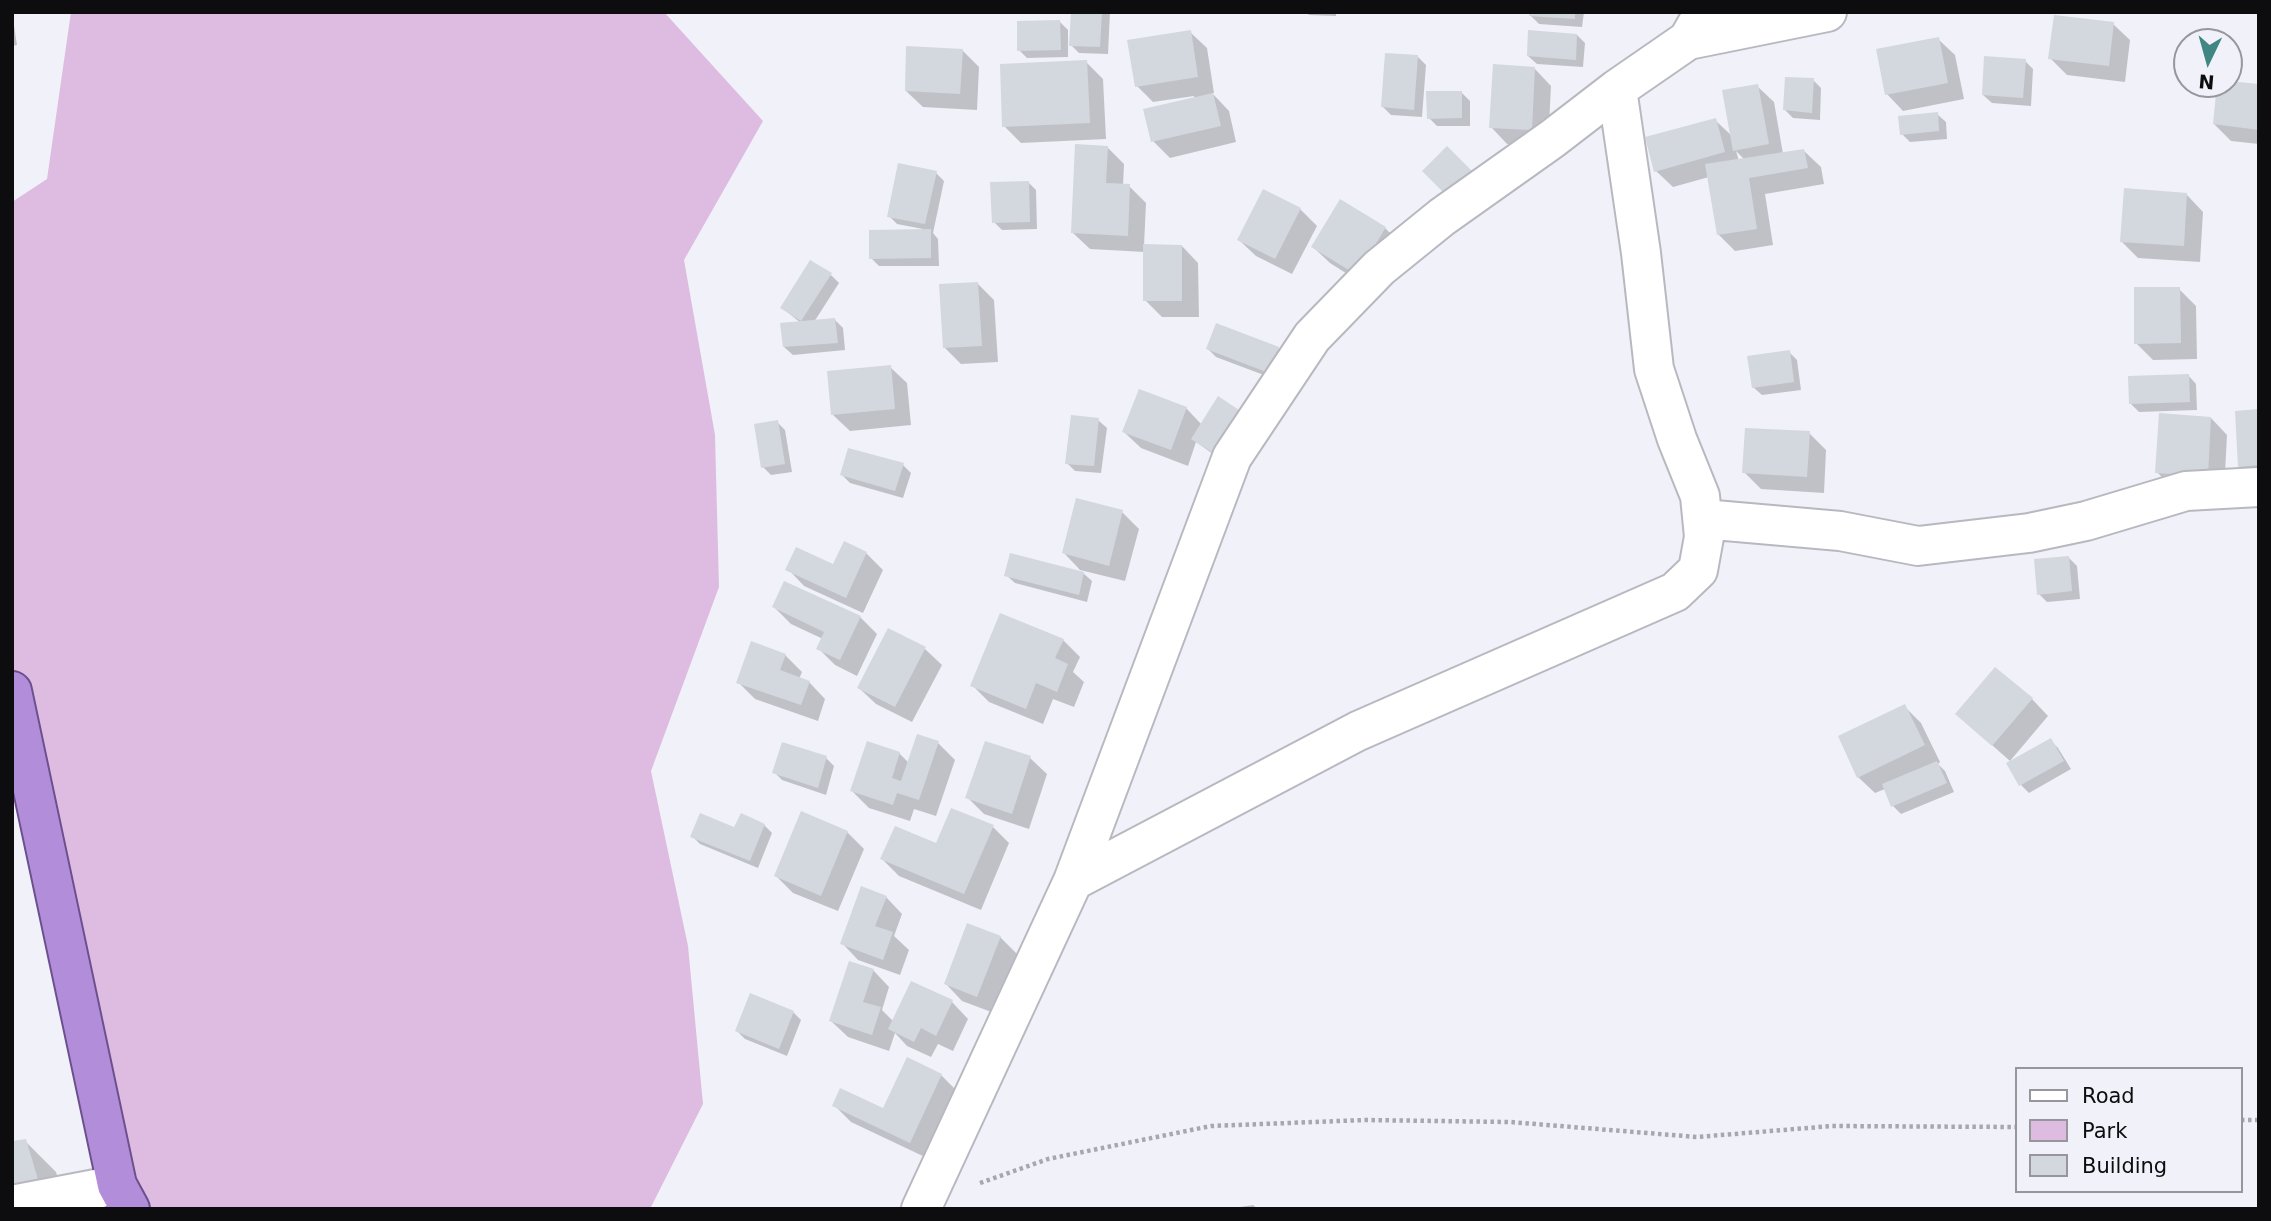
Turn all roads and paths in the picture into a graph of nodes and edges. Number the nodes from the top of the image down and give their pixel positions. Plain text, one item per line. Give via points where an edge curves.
1 (1827, 12) edge
2 (1696, 26) edge
3 (1617, 89) junction
4 (2259, 487) edge
5 (1703, 519) junction
6 (12, 691) edge
7 (1073, 881) junction
8 (2016, 1126) edge
9 (124, 1197) edge
10 (12, 1205) edge
11 (923, 1206) edge

1 - 2 street
2 - 3 street
3 - 5 street via 1654,369 1700,496
3 - 7 street via 1379,268 1312,337 1232,457
4 - 5 street via 2186,491 2029,533 1918,546 1840,531
5 - 7 street via 1698,570 1675,592 1358,731
6 - 9 highway
7 - 11 street
8 - 11 path via 1832,1126 1697,1137 1510,1122 1365,1120 1210,1126 1048,1159
9 - 10 street

